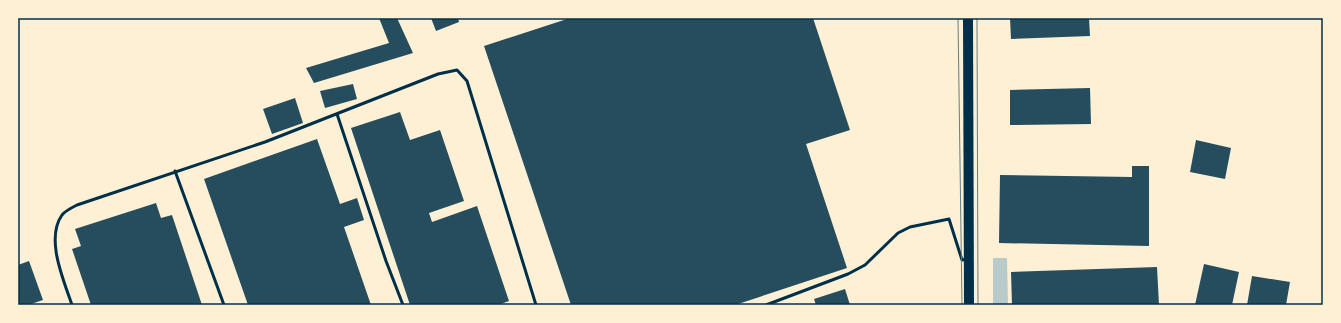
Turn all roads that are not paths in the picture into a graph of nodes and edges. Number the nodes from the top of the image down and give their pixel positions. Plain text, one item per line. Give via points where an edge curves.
1 (968, 18) edge
2 (336, 114) junction
3 (176, 171) junction
4 (970, 259) junction
5 (72, 305) edge
6 (224, 305) edge
7 (403, 305) edge
8 (536, 305) edge
9 (766, 305) edge
10 (969, 305) edge

1 - 4 main road
2 - 3 lane via 265,142
2 - 7 lane
2 - 8 lane via 438,74 457,70 467,81
3 - 5 lane via 77,205 62,214 56,227 55,248
3 - 6 lane
4 - 9 lane via 962,260 949,220 910,227 898,233 865,265
4 - 10 main road

